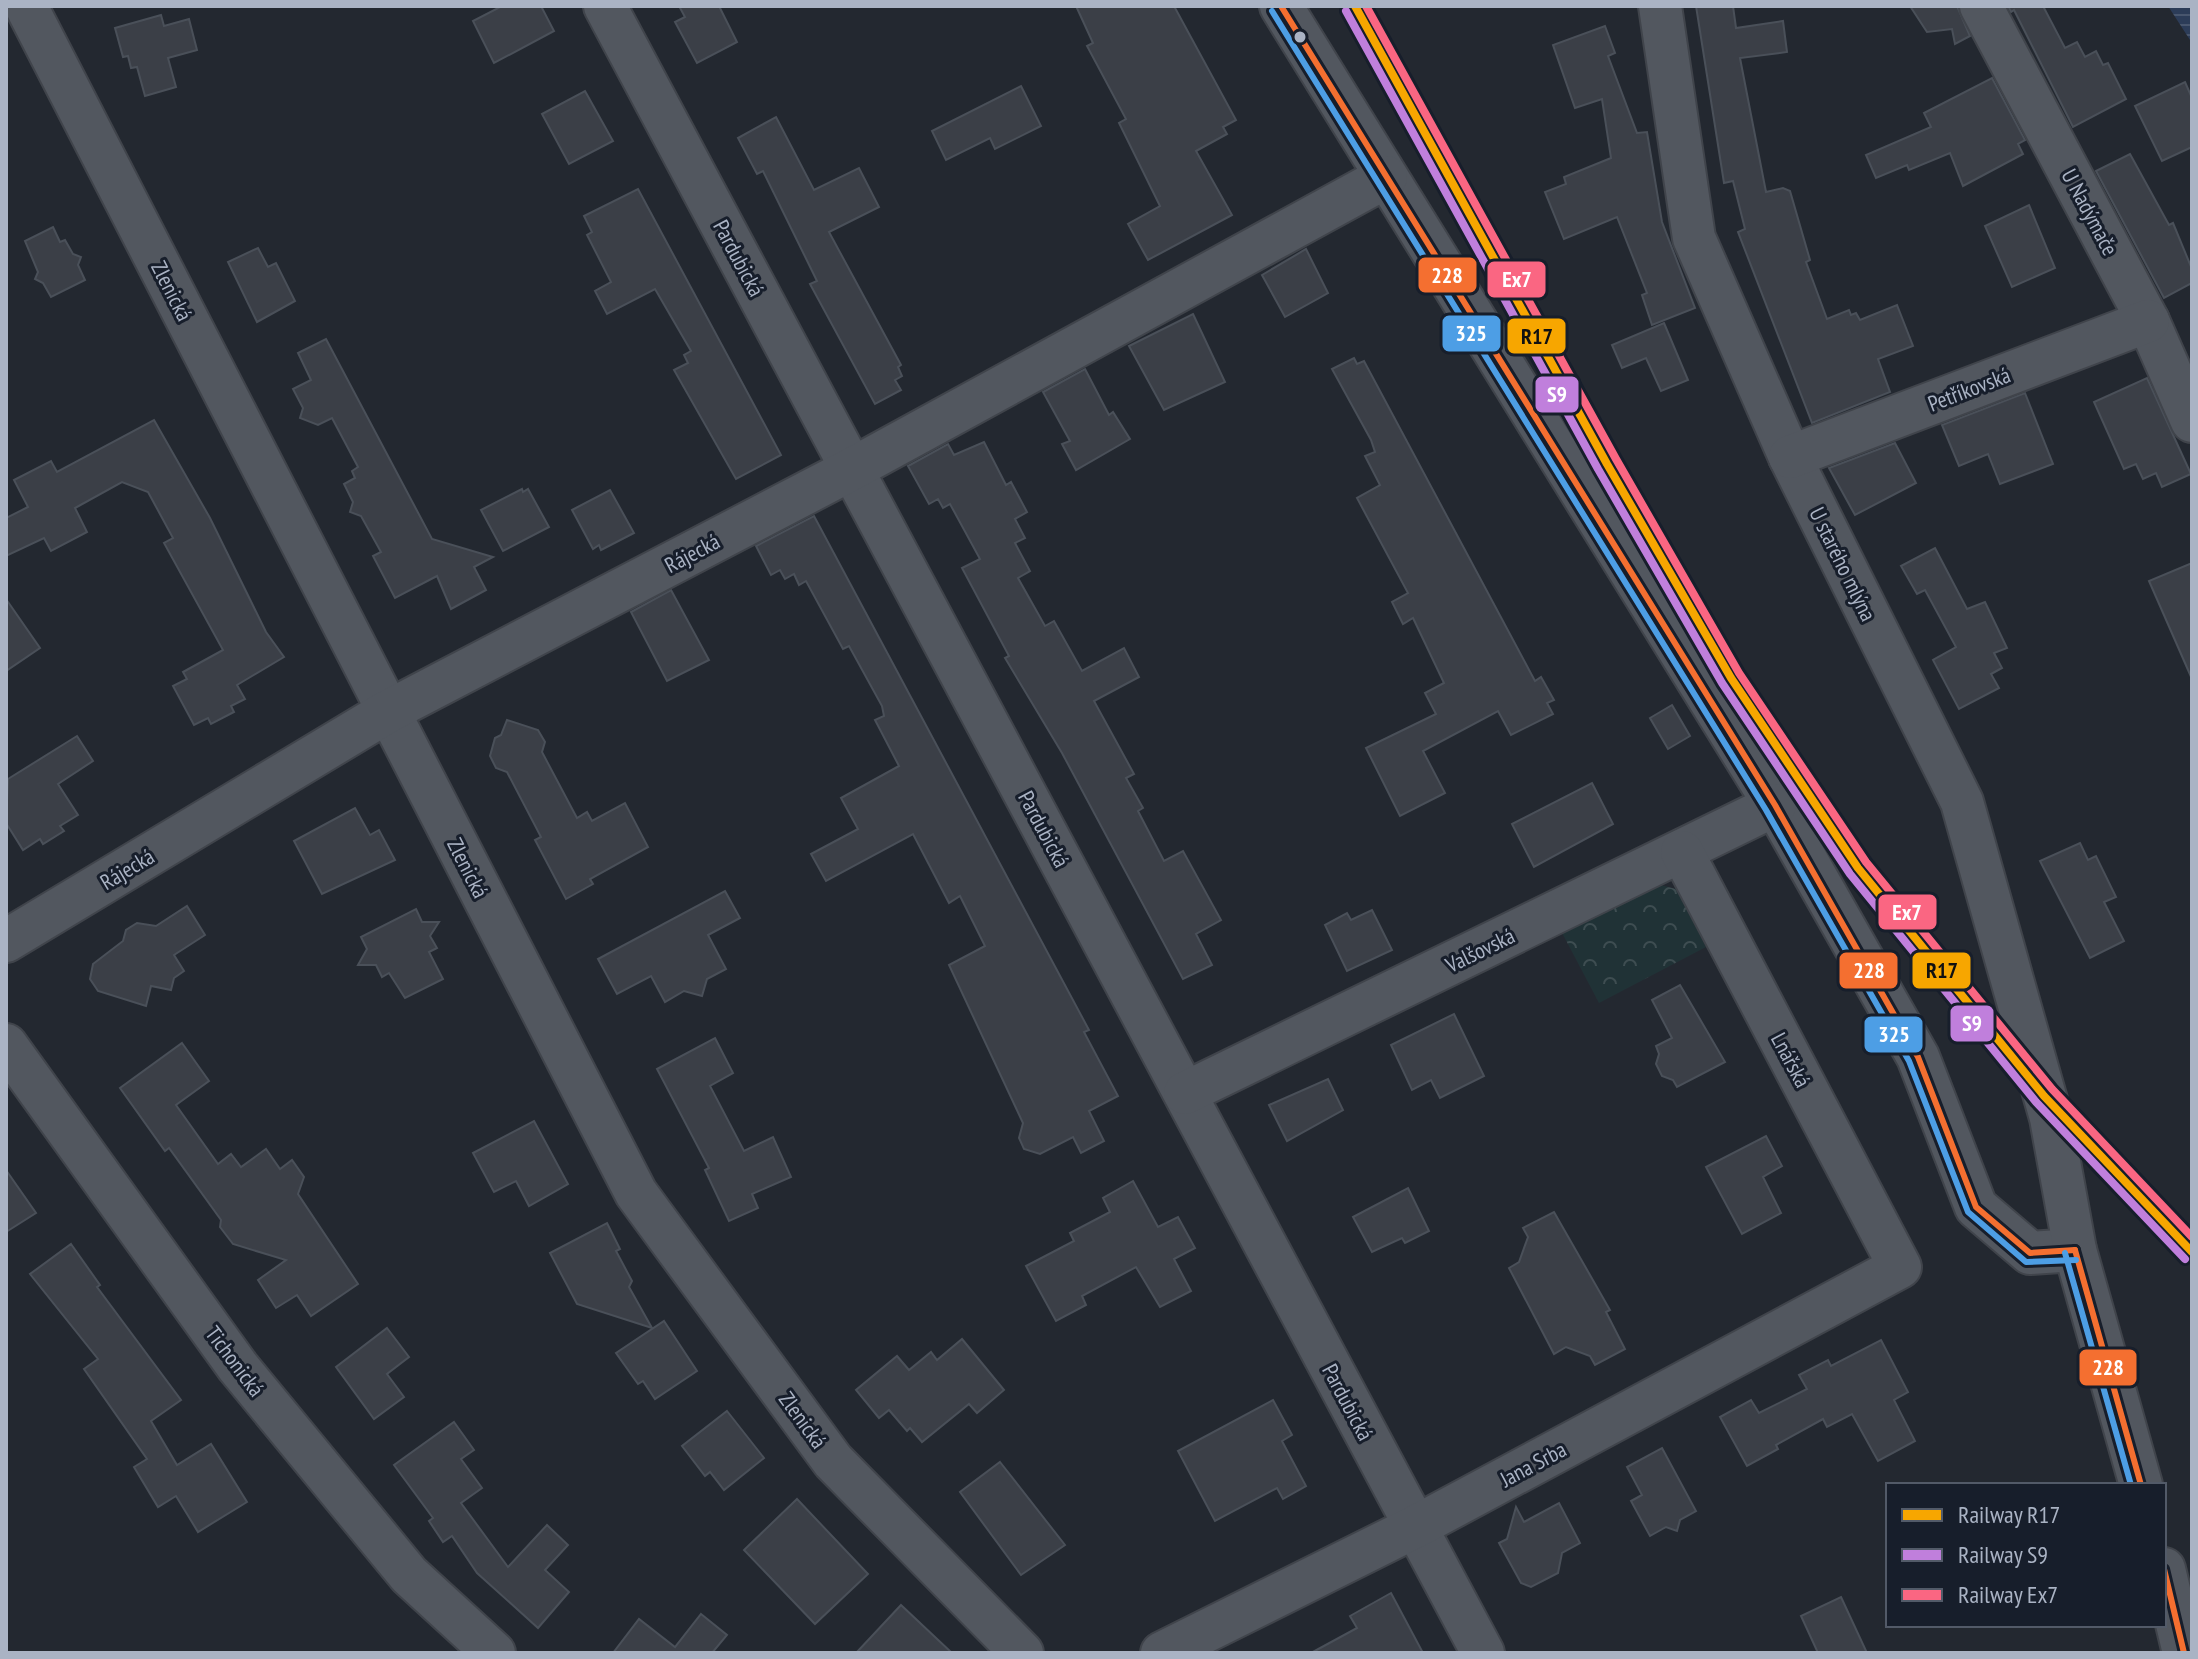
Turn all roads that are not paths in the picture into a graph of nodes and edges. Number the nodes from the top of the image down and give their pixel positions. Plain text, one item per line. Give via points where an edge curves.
1 (26, 6) edge
2 (605, 6) edge
3 (1281, 6) edge
4 (1660, 6) edge
5 (1981, 6) edge
6 (1386, 177) junction
7 (2148, 321) junction
8 (2192, 421) edge
9 (1790, 457) junction
10 (852, 469) junction
11 (387, 712) junction
12 (1775, 805) junction
13 (1682, 852) junction
14 (6, 941) edge
15 (6, 1045) edge
16 (1185, 1093) junction
17 (2075, 1250) junction
18 (1900, 1267) joint
19 (2140, 1483) edge
20 (1415, 1527) junction
21 (2166, 1577) edge
22 (494, 1653) edge
23 (1022, 1653) edge
24 (1162, 1653) edge
25 (1483, 1653) edge
26 (2184, 1653) edge

1 - 11 street, Zlenická
2 - 10 street, Pardubická
3 - 6 street
4 - 9 street, U starého mlýna via 1694,238
5 - 7 street, U Nadýmače
6 - 10 street, Rájecká
6 - 12 street
7 - 8 street, U Nadýmače
7 - 9 street, Petříkovská
9 - 17 street, U starého mlýna via 1962,802 2051,1118
10 - 11 street, Rájecká
10 - 16 street, Pardubická
11 - 14 street, Rájecká
11 - 23 street, Zlenická via 636,1193 833,1461
12 - 13 street, Valšovská
12 - 17 street via 1918,1057 1976,1207 2030,1253
13 - 16 street, Valšovská
13 - 18 street, Lnářská
15 - 22 street, Tichonická via 238,1367 409,1575
16 - 20 street, Pardubická
17 - 19 street, U starého mlýna
18 - 20 street, Jana Srba
20 - 24 street, Jana Srba
20 - 25 street, Pardubická
21 - 26 street

